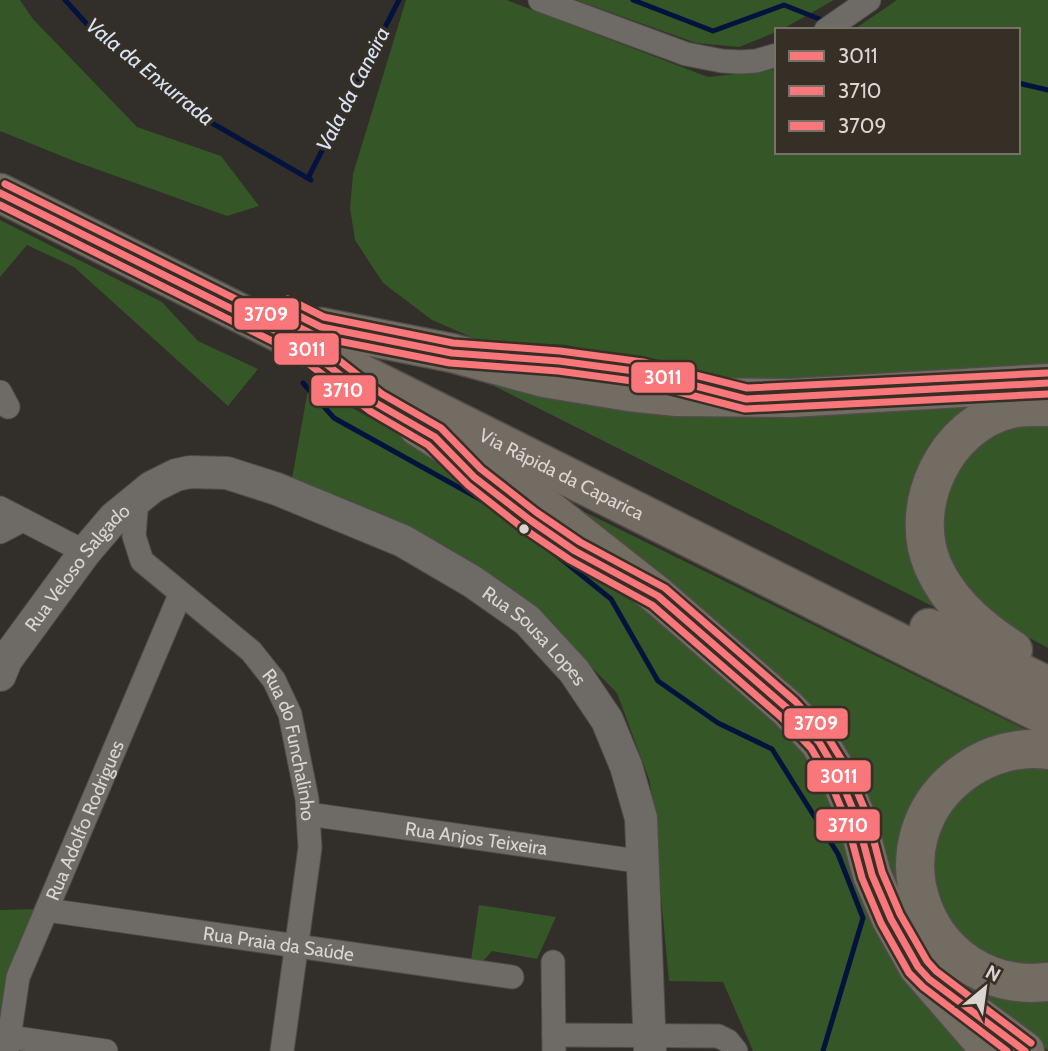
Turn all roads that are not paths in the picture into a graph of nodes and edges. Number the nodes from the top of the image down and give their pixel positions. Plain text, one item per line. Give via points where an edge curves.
1 (540, 0) edge
2 (869, 0) edge
3 (835, 23) edge
4 (775, 55) edge
5 (0, 165) edge
6 (0, 192) edge
7 (309, 335) junction
8 (1048, 383) edge
9 (1048, 407) edge
10 (137, 498) junction
11 (0, 508) edge
12 (23, 520) junction
13 (0, 532) edge
14 (85, 552) junction
15 (180, 595) junction
16 (2, 664) edge
17 (1048, 671) edge
18 (1048, 686) edge
19 (1048, 717) edge
20 (1048, 750) edge
21 (308, 814) junction
22 (644, 862) junction
23 (47, 910) junction
24 (297, 946) junction
25 (553, 962) dead end
26 (512, 977) dead end
27 (929, 979) junction
28 (1048, 982) edge
29 (554, 1043) edge
30 (650, 1043) edge
31 (8, 1044) edge
32 (106, 1051) edge
33 (282, 1051) edge
34 (736, 1051) edge
35 (991, 1051) edge
36 (1025, 1051) edge

1 - 4 street via 686,54 741,62
2 - 3 street
5 - 7 highway, Via Rápida da Caparica
6 - 7 highway, Via Rápida da Caparica
7 - 8 highway via 452,353 544,378 677,397 791,398
7 - 18 highway, Via Rápida da Caparica
7 - 19 highway, Via Rápida da Caparica
7 - 27 highway via 376,403 549,510 658,596 788,709 819,742 838,774 891,919
9 - 17 highway via 1010,409 987,418 952,446 937,471 924,524 932,564 959,607 1003,643
10 - 14 street, Rua Veloso Salgado
10 - 15 street, Rua do Funchalinho via 134,536 138,554
10 - 22 street, Rua Sousa Lopes via 163,481 190,472 239,475 403,541 527,620 575,671 607,720 640,818
11 - 12 street
12 - 13 street
12 - 14 street
14 - 16 street, Rua Veloso Salgado
15 - 21 street, Rua do Funchalinho via 251,652 280,691 293,726
15 - 23 street, Rua Adolfo Rodrigues
20 - 28 highway via 994,755 959,776 941,794 921,829 916,880 931,925 961,961 996,979
21 - 22 street, Rua Anjos Teixeira
21 - 24 street, Rua do Funchalinho via 310,848
22 - 30 street, Rua Sousa Lopes
23 - 24 street, Rua Praia da Saúde
23 - 31 street, Rua Adolfo Rodrigues via 18,978
24 - 26 street, Rua Praia da Saúde
24 - 33 street, Rua do Funchalinho
25 - 29 street
27 - 35 highway
27 - 36 highway
29 - 30 street
30 - 34 street via 718,1036
31 - 32 street

